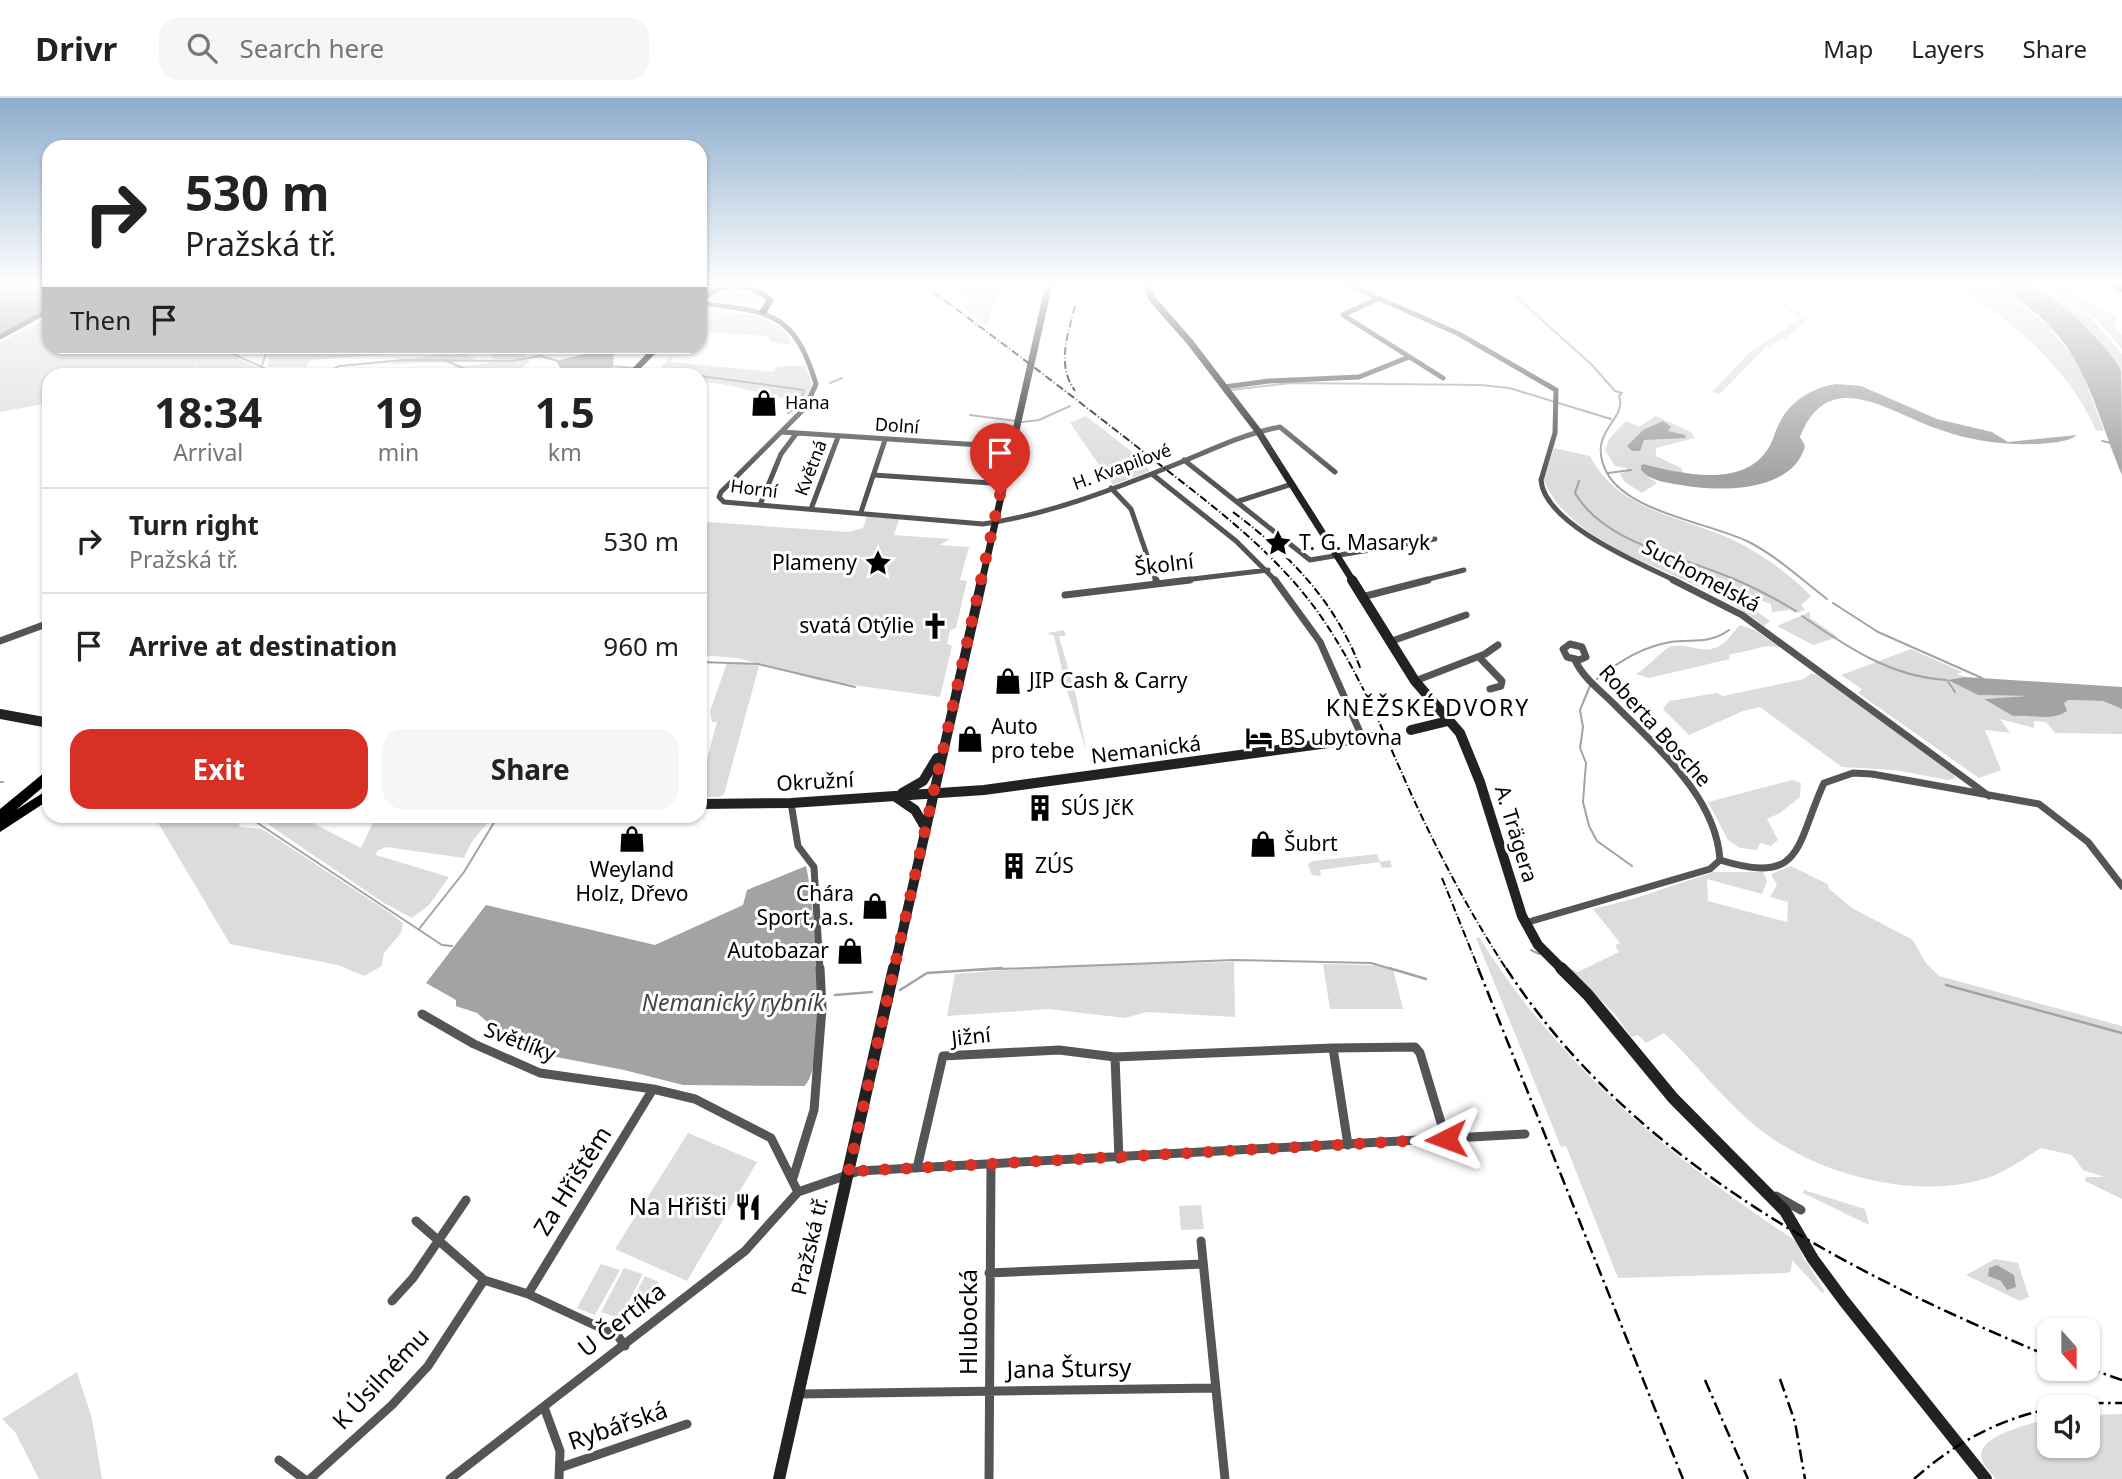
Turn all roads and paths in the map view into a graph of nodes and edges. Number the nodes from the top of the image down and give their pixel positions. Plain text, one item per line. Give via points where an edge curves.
1 (801, 348) edge
2 (1034, 348) edge
3 (1192, 348) edge
4 (1397, 348) edge
5 (1485, 348) edge
6 (654, 354) edge
7 (1409, 356) junction
8 (645, 364) junction
9 (639, 368) edge
10 (642, 368) edge
11 (1443, 378) dead end
12 (1226, 390) junction
13 (1258, 431) junction
14 (782, 432) junction
15 (796, 434) junction
16 (838, 437) junction
17 (886, 440) junction
18 (1011, 447) junction
19 (1184, 460) junction
20 (1335, 472) dead end
21 (1152, 474) junction
22 (874, 475) junction
23 (991, 483) dead end
24 (1292, 484) junction
25 (1111, 488) junction
26 (1239, 501) junction
27 (760, 505) junction
28 (811, 509) junction
29 (861, 512) junction
30 (994, 523) junction
31 (1435, 539) dead end
32 (1338, 556) junction
33 (1268, 570) junction
34 (1464, 570) dead end
35 (1157, 583) junction
36 (1065, 595) dead end
37 (1362, 597) junction
38 (1466, 615) dead end
39 (42, 626) edge
40 (0, 641) edge
41 (1389, 642) junction
42 (1498, 645) dead end
43 (1479, 657) junction
44 (1575, 660) dead end
45 (1415, 681) junction
46 (1490, 689) dead end
47 (0, 714) edge
48 (1448, 721) junction
49 (42, 722) edge
50 (1411, 730) dead end
51 (1368, 738) joint
52 (942, 748) junction
53 (42, 781) edge
54 (42, 788) edge
55 (933, 793) junction
56 (896, 796) junction
57 (1989, 796) junction
58 (42, 799) edge
59 (791, 803) junction
60 (707, 804) edge
61 (0, 818) edge
62 (0, 827) edge
63 (925, 827) junction
64 (1720, 860) junction
65 (2122, 886) edge
66 (1525, 923) junction
67 (422, 1014) dead end
68 (1333, 1048) junction
69 (1115, 1057) junction
70 (653, 1089) junction
71 (1525, 1134) dead end
72 (1446, 1139) junction
73 (1348, 1145) junction
74 (1119, 1159) junction
75 (991, 1164) junction
76 (917, 1168) junction
77 (848, 1175) junction
78 (793, 1178) junction
79 (798, 1192) junction
80 (1769, 1193) junction
81 (466, 1200) dead end
82 (1801, 1210) dead end
83 (416, 1221) dead end
84 (437, 1241) junction
85 (1201, 1241) dead end
86 (1203, 1264) junction
87 (989, 1273) junction
88 (484, 1280) junction
89 (528, 1294) junction
90 (392, 1301) dead end
91 (625, 1346) junction
92 (1215, 1388) junction
93 (990, 1391) junction
94 (798, 1394) junction
95 (544, 1406) junction
96 (687, 1424) dead end
97 (279, 1460) dead end
98 (562, 1467) junction
99 (304, 1479) edge
100 (310, 1479) edge
101 (450, 1479) edge
102 (559, 1479) edge
103 (779, 1479) edge
104 (989, 1479) edge
105 (1225, 1479) edge
106 (1986, 1479) edge

1 - 14 street, Horní via 816,384 810,402
2 - 18 street, Pražská tř.
3 - 12 street, A. Trägera
4 - 7 street
5 - 57 street, Suchomelská via 1556,390 1556,431 1541,475 1542,489 1566,519 1657,573 1742,615
6 - 8 highway
7 - 11 street
7 - 12 street via 1359,377 1269,381
8 - 9 highway
8 - 10 highway
12 - 13 street, A. Trägera
13 - 19 street, H. Kvapilové
13 - 20 street via 1280,428
13 - 24 street, A. Trägera
14 - 15 street, Dolní
14 - 27 street, Horní via 719,495 724,502
15 - 16 street, Dolní
15 - 27 street via 781,454
16 - 17 street, Dolní
16 - 28 street, Květná
17 - 18 street, Dolní
17 - 22 street
18 - 30 street, Pražská tř.
19 - 21 street, H. Kvapilové
19 - 26 street
21 - 25 street, H. Kvapilové
21 - 33 street, Nemanická
22 - 23 street
22 - 29 street
24 - 26 street
24 - 32 street, A. Trägera
25 - 30 street, H. Kvapilové via 1018,520
25 - 35 street via 1131,509
26 - 32 street via 1310,561
27 - 28 street, Horní
28 - 29 street, Horní
29 - 30 street, Horní
30 - 52 street, Pražská tř.
31 - 32 street
32 - 37 street, A. Trägera
33 - 35 street, Školní
33 - 51 street, Nemanická via 1322,643
34 - 37 street
35 - 36 street, Školní
37 - 41 street, A. Trägera
38 - 41 street
39 - 40 street
41 - 45 street, A. Trägera
42 - 43 street
43 - 45 street
43 - 46 street via 1502,681
44 - 64 street, Roberta Bosche via 1690,787 1714,828
45 - 48 street, A. Trägera
47 - 49 street
48 - 50 street
48 - 66 street, A. Trägera via 1468,748
51 - 55 street, Nemanická via 1038,784
52 - 55 street, Pražská tř.
52 - 56 street via 923,782
53 - 61 highway
54 - 61 highway
55 - 56 street, Okružní
55 - 63 street, Pražská tř.
56 - 59 street, Okružní
56 - 63 street via 915,810
57 - 64 street via 1872,774 1837,776 1824,783 1786,864 1756,869
57 - 65 street, Suchomelská via 2039,804 2088,842
58 - 62 highway
59 - 60 street, Okružní
59 - 78 street via 799,846 814,867 822,1008 814,1110
63 - 77 street, Pražská tř.
64 - 66 street via 1710,869
66 - 80 street, A. Trägera via 1538,945 1588,995 1673,1098
67 - 70 street, Světlíky via 474,1044 540,1073
68 - 69 street, Jižní
68 - 72 street, Jižní via 1415,1046
68 - 73 street
69 - 74 street
69 - 76 street, Jižní via 1059,1049 943,1056
70 - 78 street via 695,1099 771,1138
70 - 89 street, Za Hřištěm
71 - 72 street
72 - 73 street
73 - 74 street
74 - 75 street
75 - 76 street
75 - 87 street, Hlubocká
76 - 77 street
77 - 79 street
77 - 94 street, Pražská tř.
78 - 79 street
79 - 91 street, U Čertíka via 745,1251
80 - 82 street
80 - 106 street, A. Trägera via 1848,1308
81 - 84 street, K Úsilnému
83 - 84 street
84 - 88 street
84 - 90 street, K Úsilnému via 414,1278
85 - 86 street
86 - 87 street
86 - 92 street
87 - 93 street, Hlubocká
88 - 89 street
88 - 100 street, K Úsilnému via 428,1366
89 - 91 street via 618,1336
91 - 95 street, U Čertíka
92 - 93 street, Jana Štursy
92 - 105 street
93 - 94 street, Jana Štursy
93 - 104 street, Hlubocká
94 - 103 street, Pražská tř.
95 - 98 street, Rybářská via 559,1440
95 - 101 street, U Čertíka
96 - 98 street, Rybářská
97 - 99 street
98 - 102 street, Rybářská

